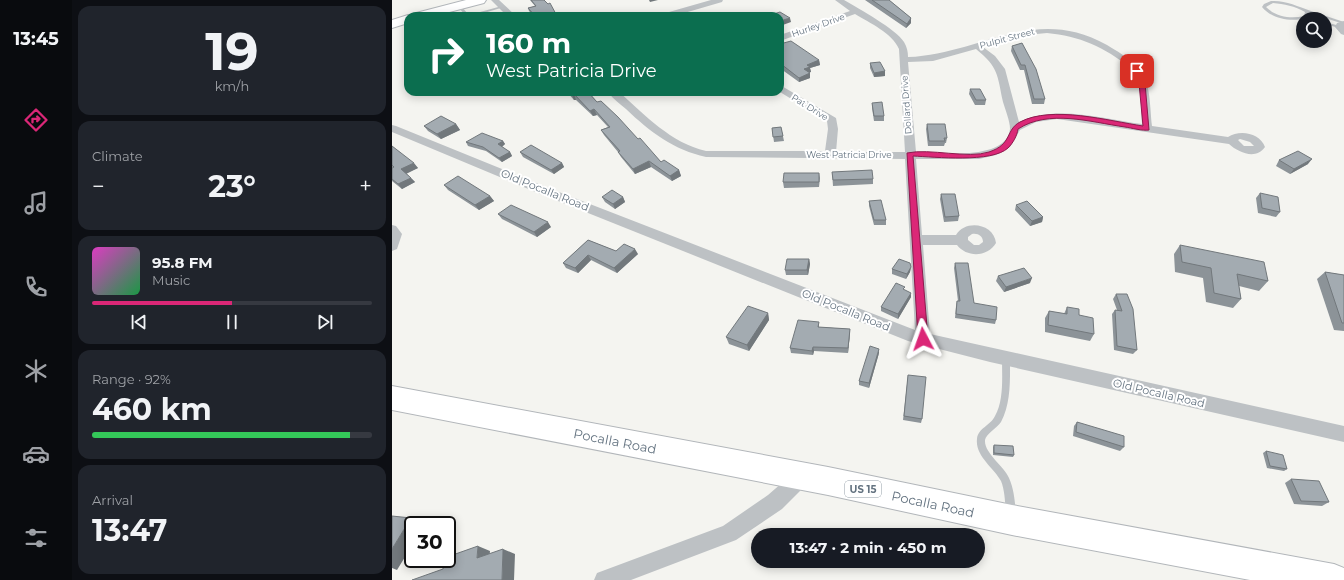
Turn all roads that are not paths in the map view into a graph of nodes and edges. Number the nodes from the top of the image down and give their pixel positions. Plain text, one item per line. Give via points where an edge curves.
1 (480, 0) edge
2 (495, 0) edge
3 (719, 0) edge
4 (839, 0) edge
5 (459, 6) junction
6 (502, 7) junction
7 (1307, 11) joint
8 (436, 12) edge
9 (465, 12) edge
10 (484, 12) edge
11 (508, 12) edge
12 (678, 12) edge
13 (856, 12) junction
14 (1296, 19) edge
15 (404, 20) edge
16 (392, 24) edge
17 (1332, 25) edge
18 (1342, 27) edge
19 (784, 37) edge
20 (977, 46) junction
21 (904, 60) junction
22 (784, 90) edge
23 (621, 96) edge
24 (392, 128) edge
25 (1015, 128) junction
26 (1147, 128) junction
27 (1232, 141) dead end
28 (830, 154) junction
29 (910, 154) junction
30 (392, 229) edge
31 (916, 240) junction
32 (961, 240) dead end
33 (392, 246) edge
34 (923, 339) junction
35 (1006, 359) junction
36 (392, 398) edge
37 (1344, 434) edge
38 (802, 476) junction
39 (1012, 520) junction
40 (604, 580) edge
41 (1334, 580) edge

1 - 5 main road
2 - 6 street
3 - 12 street
4 - 13 street, Dollard Drive
5 - 8 main road
5 - 9 lane
6 - 10 lane
6 - 11 street
7 - 14 lane via 1292,4 1278,2 1268,3 1264,7 1270,13
7 - 18 lane
13 - 19 street, Hurley Drive
13 - 21 street, Dollard Drive via 898,39 904,49
15 - 16 main road
17 - 18 lane
20 - 21 street, Pulpit Street via 937,57
20 - 25 street via 992,58 1000,69
20 - 26 street, Pulpit Street via 1037,30 1065,31 1090,38 1137,71 1142,83
21 - 29 street, Dollard Drive
22 - 28 street, Pat Drive via 832,120
23 - 28 street, West Patricia Drive via 672,142 690,151 719,154
24 - 34 street, Old Pocalla Road via 542,190 897,331
25 - 26 street via 1031,119 1049,116
25 - 29 street, West Patricia Drive via 1005,147 990,154
26 - 27 street
28 - 29 street, West Patricia Drive
29 - 31 street, Dollard Drive
30 - 33 street via 396,234
31 - 32 street
31 - 34 street, Dollard Drive
34 - 35 street, Old Pocalla Road
35 - 37 street, Old Pocalla Road
35 - 39 lane via 1003,406 998,420 993,428 983,433 981,442 982,450 1006,481
36 - 38 main road, Pocalla Road / US 15
38 - 39 main road, Pocalla Road / US 15
38 - 40 street via 775,502 729,533
39 - 41 main road, Pocalla Road / US 15

